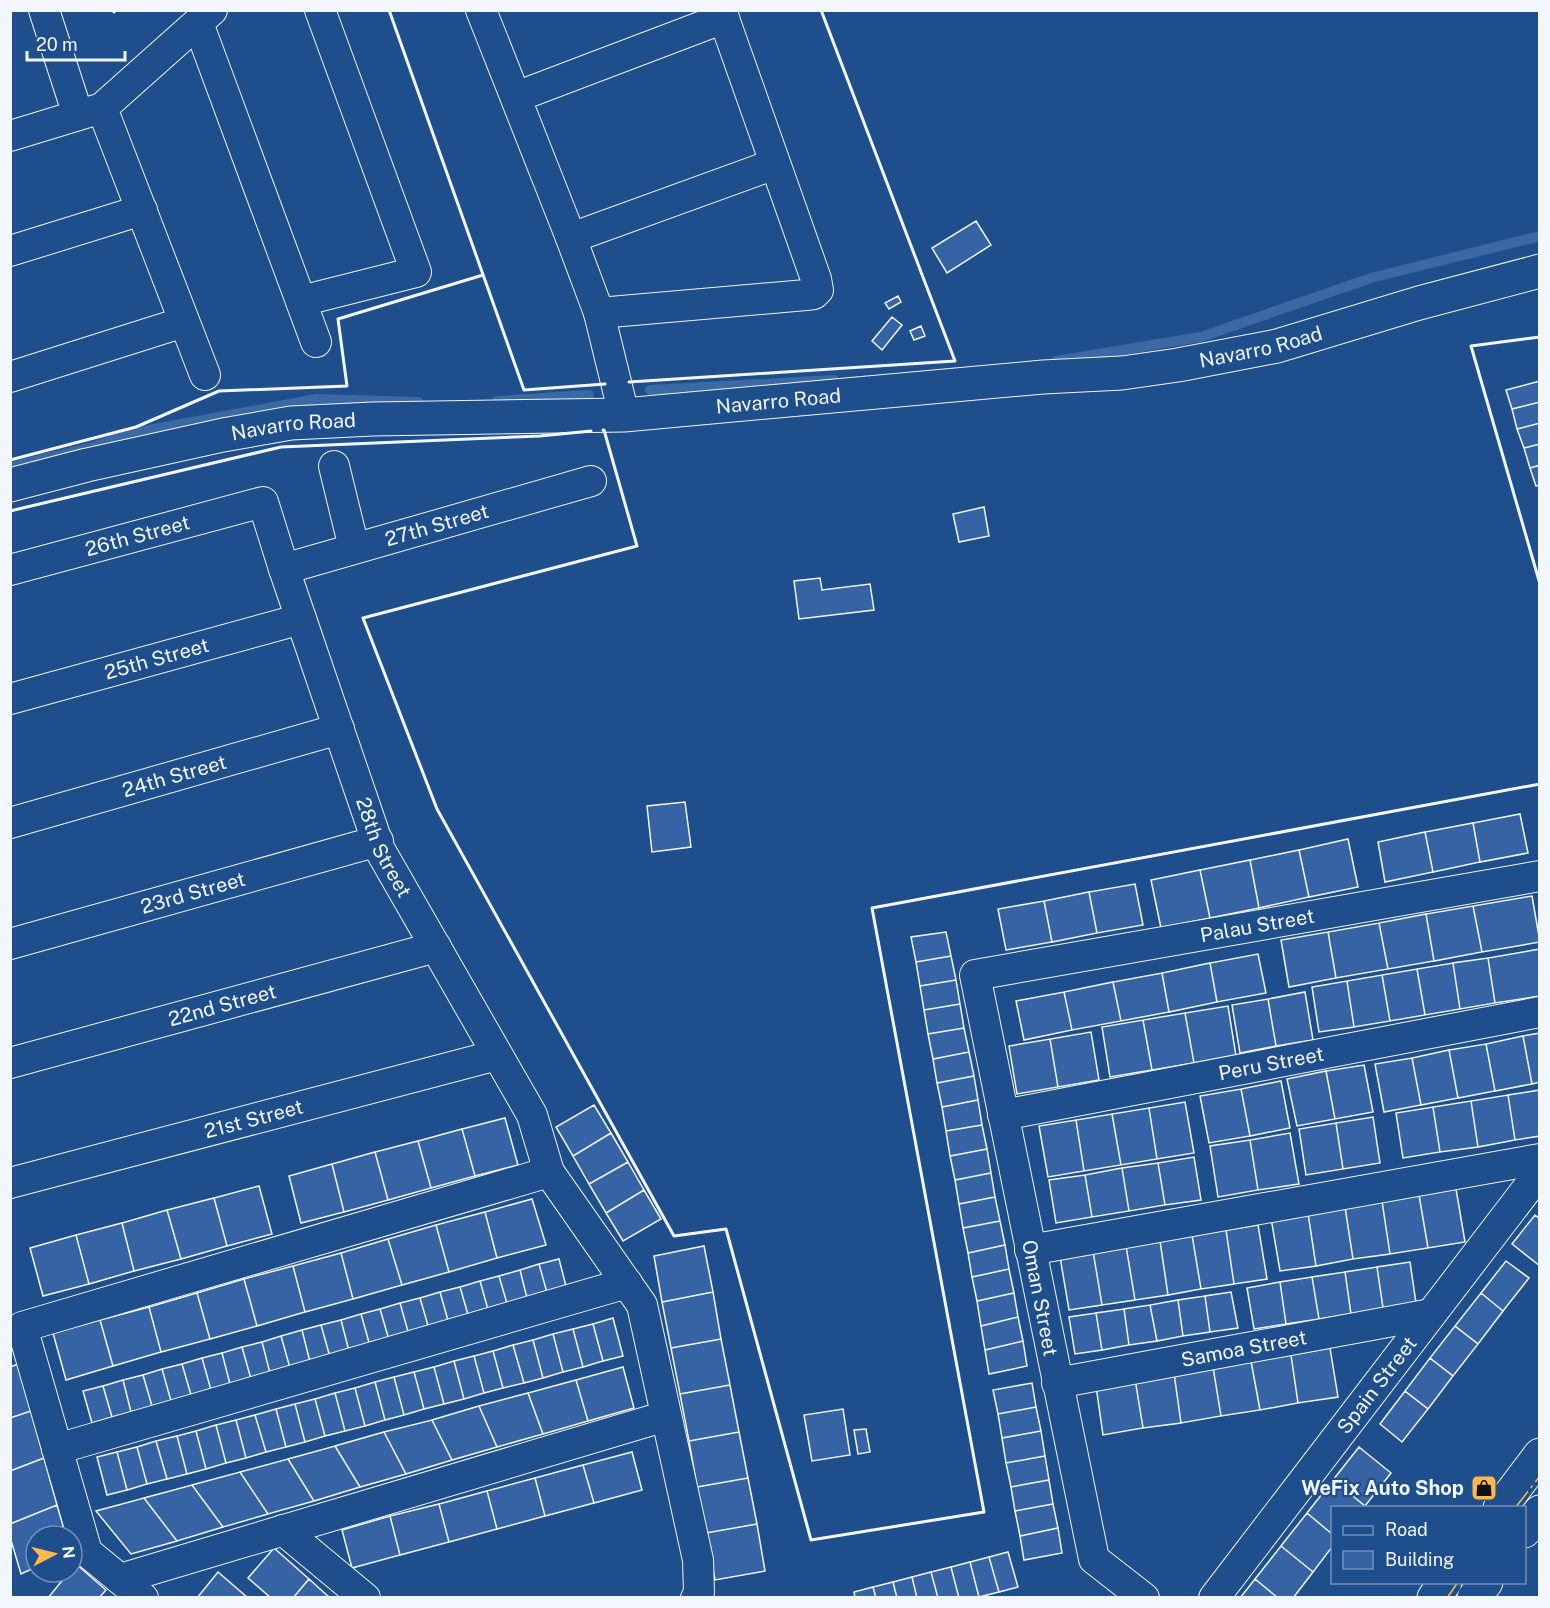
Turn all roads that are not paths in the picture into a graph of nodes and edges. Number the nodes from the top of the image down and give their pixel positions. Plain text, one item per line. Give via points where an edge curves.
1 (44, 10) edge
2 (320, 10) edge
3 (481, 10) edge
4 (723, 14) edge
5 (205, 17) edge
6 (516, 97) junction
7 (90, 112) junction
8 (10, 136) edge
9 (775, 164) junction
10 (142, 210) junction
11 (571, 238) junction
12 (10, 251) edge
13 (1539, 271) edge
14 (301, 301) junction
15 (599, 313) junction
16 (184, 322) junction
17 (316, 342) dead end
18 (205, 375) dead end
19 (10, 377) edge
20 (624, 415) junction
21 (334, 466) dead end
22 (591, 481) dead end
23 (10, 485) edge
24 (263, 502) joint
25 (354, 548) junction
26 (284, 569) junction
27 (10, 570) edge
28 (301, 619) junction
29 (10, 699) edge
30 (339, 729) junction
31 (10, 823) edge
32 (378, 842) junction
33 (1539, 876) edge
34 (10, 944) edge
35 (436, 947) junction
36 (975, 975) joint
37 (1539, 1012) edge
38 (498, 1055) junction
39 (10, 1063) edge
40 (1004, 1115) junction
41 (1539, 1159) edge
42 (549, 1172) junction
43 (1539, 1172) edge
44 (10, 1183) edge
45 (1030, 1250) junction
46 (627, 1283) junction
47 (1431, 1314) junction
48 (1057, 1383) junction
49 (666, 1416) junction
50 (57, 1449) junction
51 (1539, 1455) edge
52 (1501, 1506) edge
53 (1539, 1512) edge
54 (1526, 1529) edge
55 (283, 1530) junction
56 (120, 1578) junction
57 (1444, 1584) edge
58 (1484, 1584) edge
59 (143, 1598) edge
60 (365, 1598) edge
61 (696, 1598) edge
62 (1144, 1598) edge
63 (1214, 1598) edge
64 (1434, 1598) edge
65 (1474, 1598) edge

1 - 7 street
2 - 14 street via 416,272
3 - 6 street
4 - 6 street
4 - 9 street
5 - 7 street
5 - 14 street
6 - 11 street
7 - 8 street
7 - 10 street
9 - 11 street
9 - 15 street via 816,279 818,290 814,294
10 - 12 street
10 - 16 street
11 - 15 street
13 - 20 street, Navarro Road via 1277,346 1178,366
14 - 17 street
15 - 20 street
16 - 18 street
16 - 19 street
20 - 23 street, Navarro Road via 291,423
21 - 25 street
22 - 25 street, 27th Street
24 - 26 street, 28th Street
24 - 27 street, 26th Street
25 - 26 street, 27th Street
26 - 28 street, 28th Street
28 - 29 street, 25th Street
28 - 30 street, 28th Street
30 - 31 street, 24th Street
30 - 32 street, 28th Street
32 - 34 street, 23rd Street
32 - 35 street, 28th Street
33 - 36 street, Palau Street
35 - 38 street, 28th Street
35 - 39 street, 22nd Street
36 - 40 street, Oman Street
37 - 40 street, Peru Street
38 - 42 street, 28th Street via 532,1116
38 - 44 street, 21st Street
40 - 45 street, Oman Street
41 - 45 street
42 - 46 street, 28th Street
42 - 50 street via 22,1327
43 - 47 street, Spain Street
45 - 48 street, Oman Street
46 - 49 street, 28th Street via 642,1305
46 - 50 street
47 - 48 street, Samoa Street
47 - 63 street, Spain Street
48 - 62 street, Oman Street via 1094,1559
49 - 55 street
49 - 61 street, 28th Street via 698,1560
50 - 56 street via 87,1552
51 - 52 street
53 - 54 street
55 - 56 street
55 - 60 street
56 - 59 street
57 - 64 street
58 - 65 street

